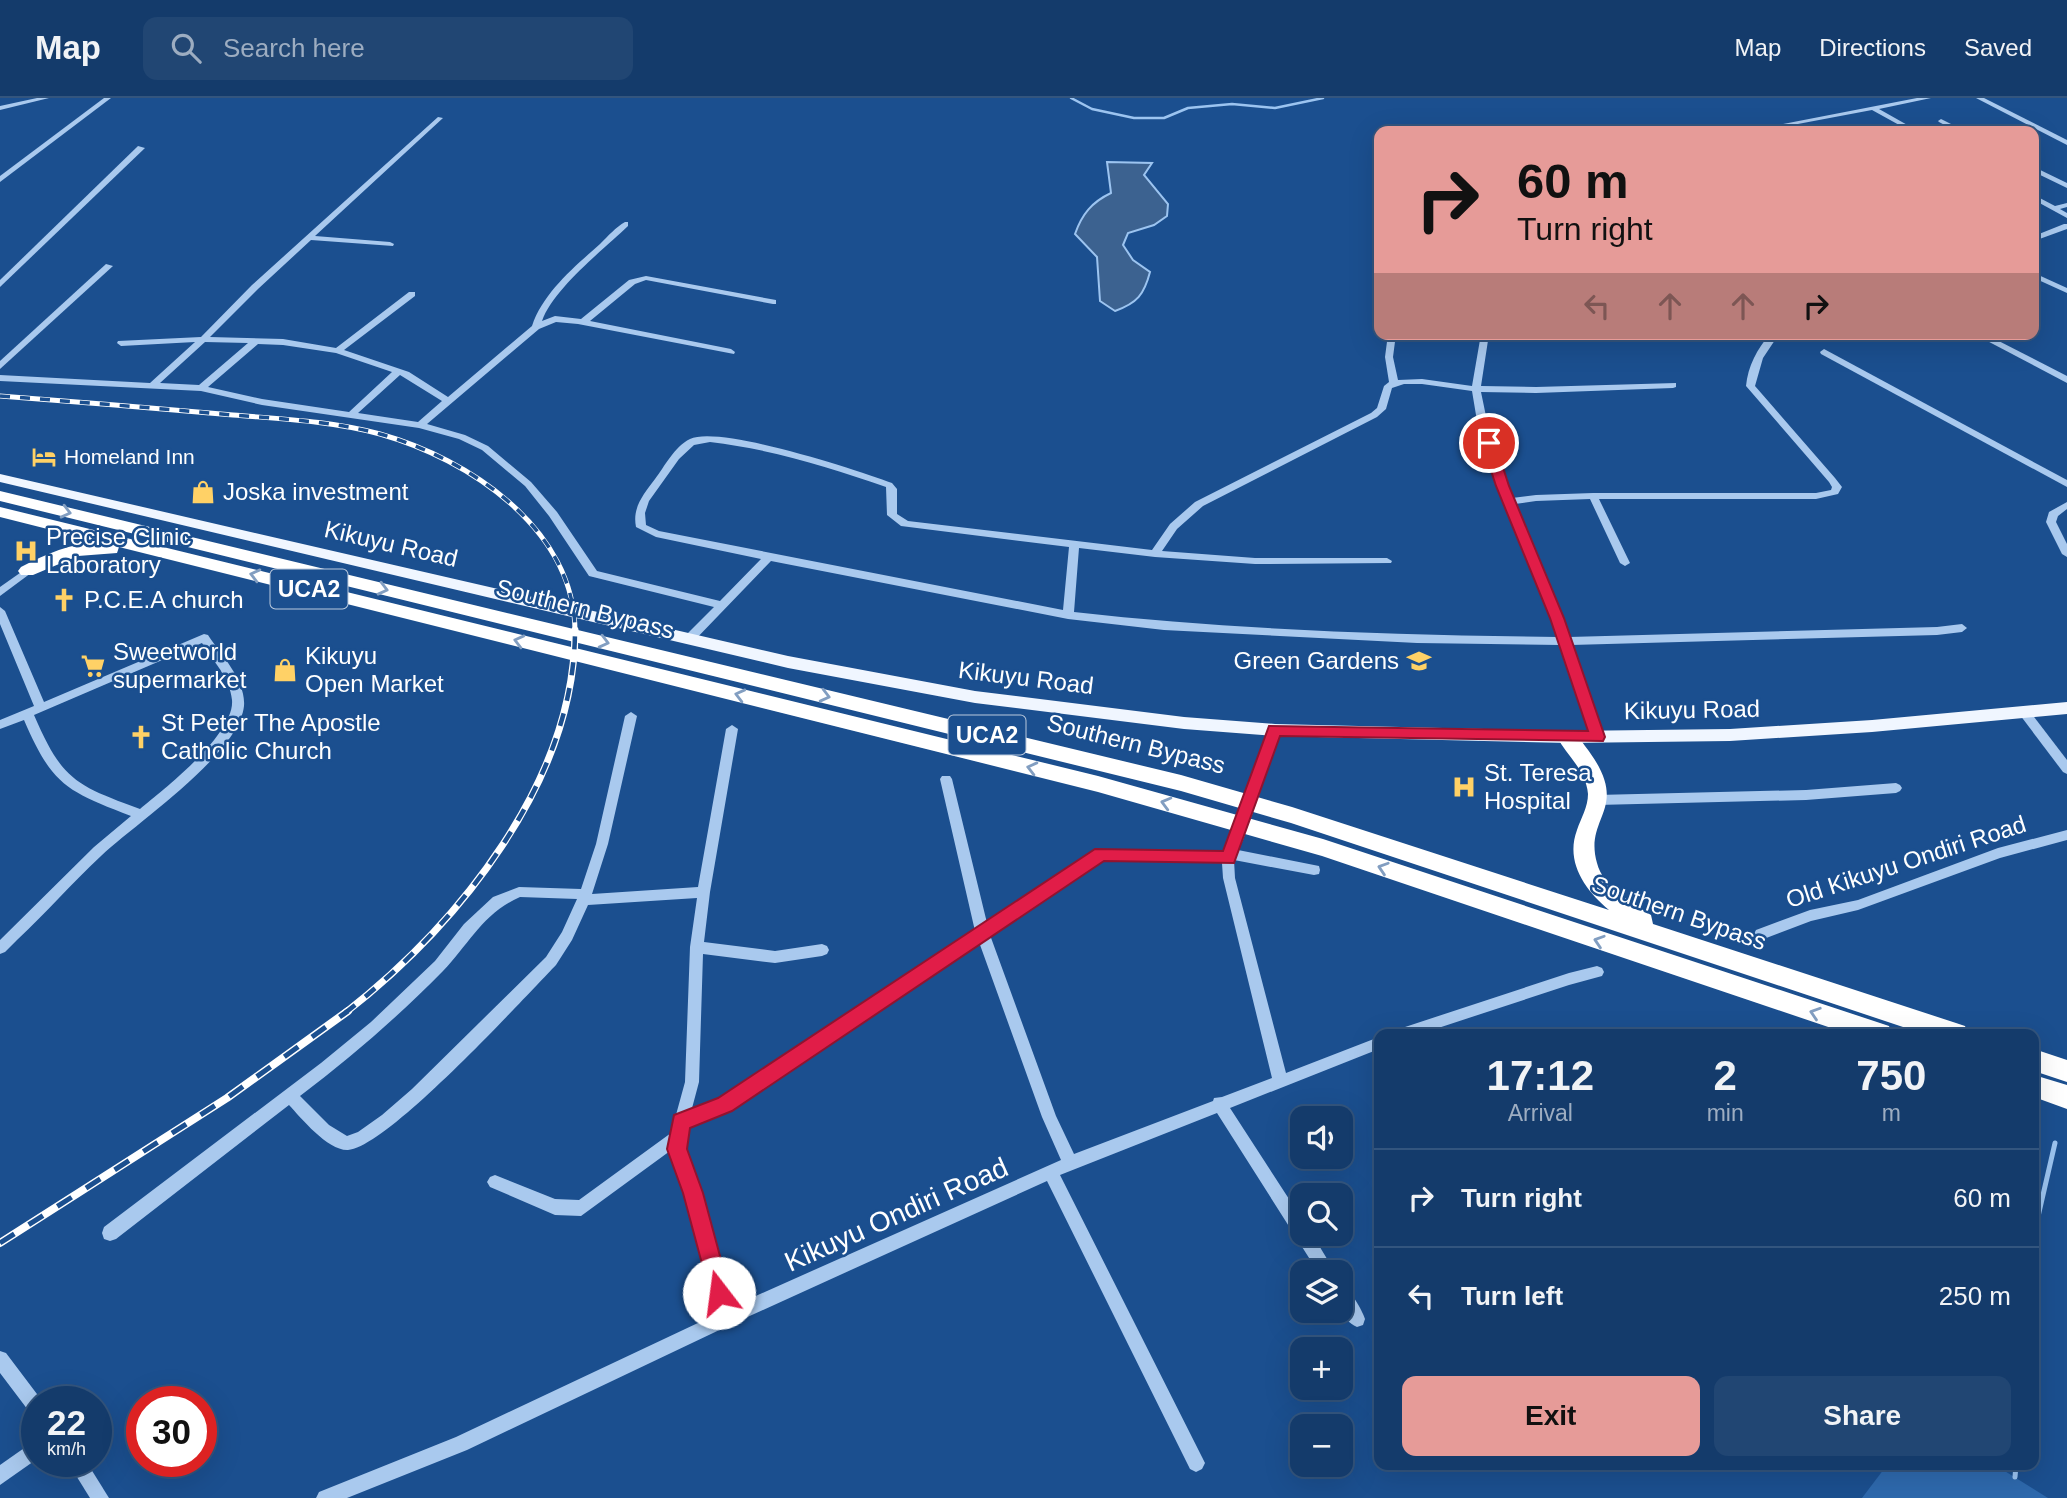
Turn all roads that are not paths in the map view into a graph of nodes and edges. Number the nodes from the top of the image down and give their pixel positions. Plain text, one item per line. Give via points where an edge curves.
1 (46, 98) edge
2 (108, 98) edge
3 (1928, 98) edge
4 (1979, 98) edge
5 (0, 108) edge
6 (1874, 109) junction
7 (440, 118) dead end
8 (1941, 121) dead end
9 (1790, 126) edge
10 (1906, 126) edge
11 (1951, 126) edge
12 (2034, 126) edge
13 (2039, 128) edge
14 (2066, 142) edge
15 (141, 148) dead end
16 (2039, 172) edge
17 (0, 180) edge
18 (2067, 186) edge
19 (2039, 200) edge
20 (2067, 205) edge
21 (2054, 209) junction
22 (2067, 216) edge
23 (625, 224) dead end
24 (2067, 226) edge
25 (2039, 237) edge
26 (310, 238) junction
27 (390, 244) dead end
28 (109, 266) dead end
29 (2039, 277) edge
30 (0, 285) edge
31 (2067, 291) edge
32 (412, 294) dead end
33 (773, 302) dead end
34 (583, 322) junction
35 (536, 327) junction
36 (203, 339) junction
37 (1391, 340) edge
38 (1484, 340) edge
39 (1769, 340) edge
40 (1990, 340) edge
41 (256, 341) junction
42 (121, 342) dead end
43 (338, 351) junction
44 (731, 352) dead end
45 (1824, 352) dead end
46 (0, 366) edge
47 (399, 371) junction
48 (0, 378) edge
49 (2067, 380) edge
50 (1394, 383) junction
51 (153, 385) junction
52 (1672, 385) dead end
53 (201, 388) junction
54 (1476, 389) junction
55 (448, 401) junction
56 (352, 414) junction
57 (420, 425) junction
58 (0, 478) edge
59 (2067, 484) edge
60 (0, 496) edge
61 (1593, 496) junction
62 (1509, 502) junction
63 (2067, 505) edge
64 (0, 512) edge
65 (0, 524) edge
66 (1074, 545) junction
67 (1155, 554) junction
68 (2067, 554) edge
69 (770, 556) junction
70 (1387, 561) dead end
71 (1625, 563) dead end
72 (226, 568) junction
73 (27, 571) junction
74 (0, 592) edge
75 (722, 605) junction
76 (0, 611) edge
77 (1068, 615) junction
78 (1962, 628) dead end
79 (688, 640) junction
80 (1563, 641) junction
81 (41, 708) junction
82 (2067, 708) edge
83 (2024, 712) junction
84 (27, 713) junction
85 (631, 716) dead end
86 (0, 725) edge
87 (732, 729) dead end
88 (1275, 730) junction
89 (1567, 737) junction
90 (1597, 737) junction
91 (2067, 769) edge
92 (946, 779) dead end
93 (1896, 788) dead end
94 (1597, 800) junction
95 (139, 814) junction
96 (2067, 835) edge
97 (1229, 856) junction
98 (1314, 870) dead end
99 (704, 892) junction
100 (583, 897) junction
101 (982, 932) junction
102 (1760, 934) dead end
103 (1669, 939) junction
104 (697, 947) junction
105 (0, 948) edge
106 (822, 950) dead end
107 (1597, 972) dead end
108 (1417, 1029) edge
109 (1865, 1029) edge
110 (1941, 1029) edge
111 (1374, 1045) edge
112 (2039, 1062) edge
113 (2067, 1071) edge
114 (1280, 1079) junction
115 (2039, 1088) edge
116 (290, 1094) junction
117 (2067, 1097) edge
118 (1219, 1103) junction
119 (679, 1129) junction
120 (1070, 1163) junction
121 (1051, 1172) junction
122 (495, 1182) dead end
123 (1290, 1214) edge
124 (110, 1233) dead end
125 (1353, 1313) edge
126 (726, 1318) junction
127 (1357, 1319) dead end
128 (0, 1359) edge
129 (21, 1387) edge
130 (21, 1460) edge
131 (1196, 1463) dead end
132 (0, 1476) edge
133 (86, 1477) edge
134 (100, 1498) edge
135 (325, 1498) edge

1 - 5 street
2 - 17 street
3 - 6 street
4 - 12 street
6 - 9 street
6 - 10 street
7 - 26 street
8 - 11 street
13 - 14 street
15 - 30 street
16 - 18 street
19 - 21 street
20 - 21 street
21 - 22 street
23 - 35 street via 548,301 537,316
24 - 25 street
26 - 27 street
26 - 36 street
28 - 46 street
29 - 31 street
32 - 43 street
33 - 34 street via 646,278 632,282
34 - 35 street via 555,319
34 - 44 street
35 - 55 street
36 - 41 street
36 - 42 street
36 - 51 street
37 - 50 street
38 - 54 street
39 - 61 street via 1750,386 1832,480 1835,492
40 - 49 street
41 - 43 street
41 - 53 street
43 - 47 street
45 - 59 street
47 - 55 street
47 - 56 street
48 - 51 street
50 - 54 street
50 - 67 street via 1374,415 1199,504 1172,527
51 - 53 street
52 - 54 street
53 - 56 street
54 - 62 street
55 - 57 street
56 - 57 street
57 - 75 street via 474,441 508,465 554,513 593,574
58 - 79 main road, Kikuyu Road
60 -> 103 highway, Southern Bypass / UCA2 via 1181,783
61 - 62 street
61 - 71 street
62 - 80 street
63 - 68 street via 2053,514 2051,522
64 - 72 highway, Southern Bypass / UCA2
65 - 73 highway via 31,531 45,542 43,552
66 - 67 street
66 - 69 street via 905,524 892,515 892,489 873,479 740,443 703,438 686,445 646,498 640,512 641,527 656,534
66 - 77 street
67 - 70 street via 1255,561
69 - 75 street
69 - 77 street
72 - 73 highway via 189,570 111,548 87,547
109 -> 72 highway, Southern Bypass / UCA2 via 1323,848 1200,812
73 - 74 street
75 - 79 street
76 - 81 street
77 - 80 street via 1217,630
78 - 80 street
79 - 88 main road, Kikuyu Road via 956,694
80 - 90 street
81 - 84 street
81 - 95 street via 204,638 234,685 238,711 224,736 190,772
82 - 83 main road, Kikuyu Road
83 - 90 main road, Kikuyu Road via 1730,735
83 - 91 street
84 - 86 street
84 - 95 street via 51,766 64,781
85 - 100 street
87 - 99 street
88 - 89 main road, Kikuyu Road
88 - 97 street, bridge
89 - 90 main road, Kikuyu Road
89 - 94 highway via 1587,764 1596,783
92 - 101 street
93 - 94 street
94 - 103 highway via 1582,853 1587,867 1611,900
95 - 105 street
96 - 102 street, Old Kikuyu Ondiri Road via 1998,853 1880,898
97 - 98 street
97 - 101 street via 1101,854
97 - 114 street via 1231,890
99 - 100 street
99 - 104 street
100 - 116 street via 519,892 498,901 376,1026
100 - 116 street via 568,938 551,961 430,1082 363,1137 351,1143 340,1140 306,1114
101 - 119 street via 725,1104
101 - 120 street
103 - 110 highway, Southern Bypass / UCA2
104 - 106 street via 775,957
104 - 119 street via 692,1082
107 - 108 street
111 - 114 street, Kikuyu Ondiri Road
112 - 113 highway
114 - 118 street, Kikuyu Ondiri Road
115 - 117 highway
116 - 124 street
118 - 120 street, Kikuyu Ondiri Road
118 - 123 street
119 - 122 street via 581,1208 555,1207
119 - 126 street via 677,1149
120 - 121 street, Kikuyu Ondiri Road
121 - 126 street, Kikuyu Ondiri Road
121 - 131 street
125 - 127 street
126 - 135 street, Kikuyu Ondiri Road via 461,1444
128 - 129 street
130 - 132 street
133 - 134 street

